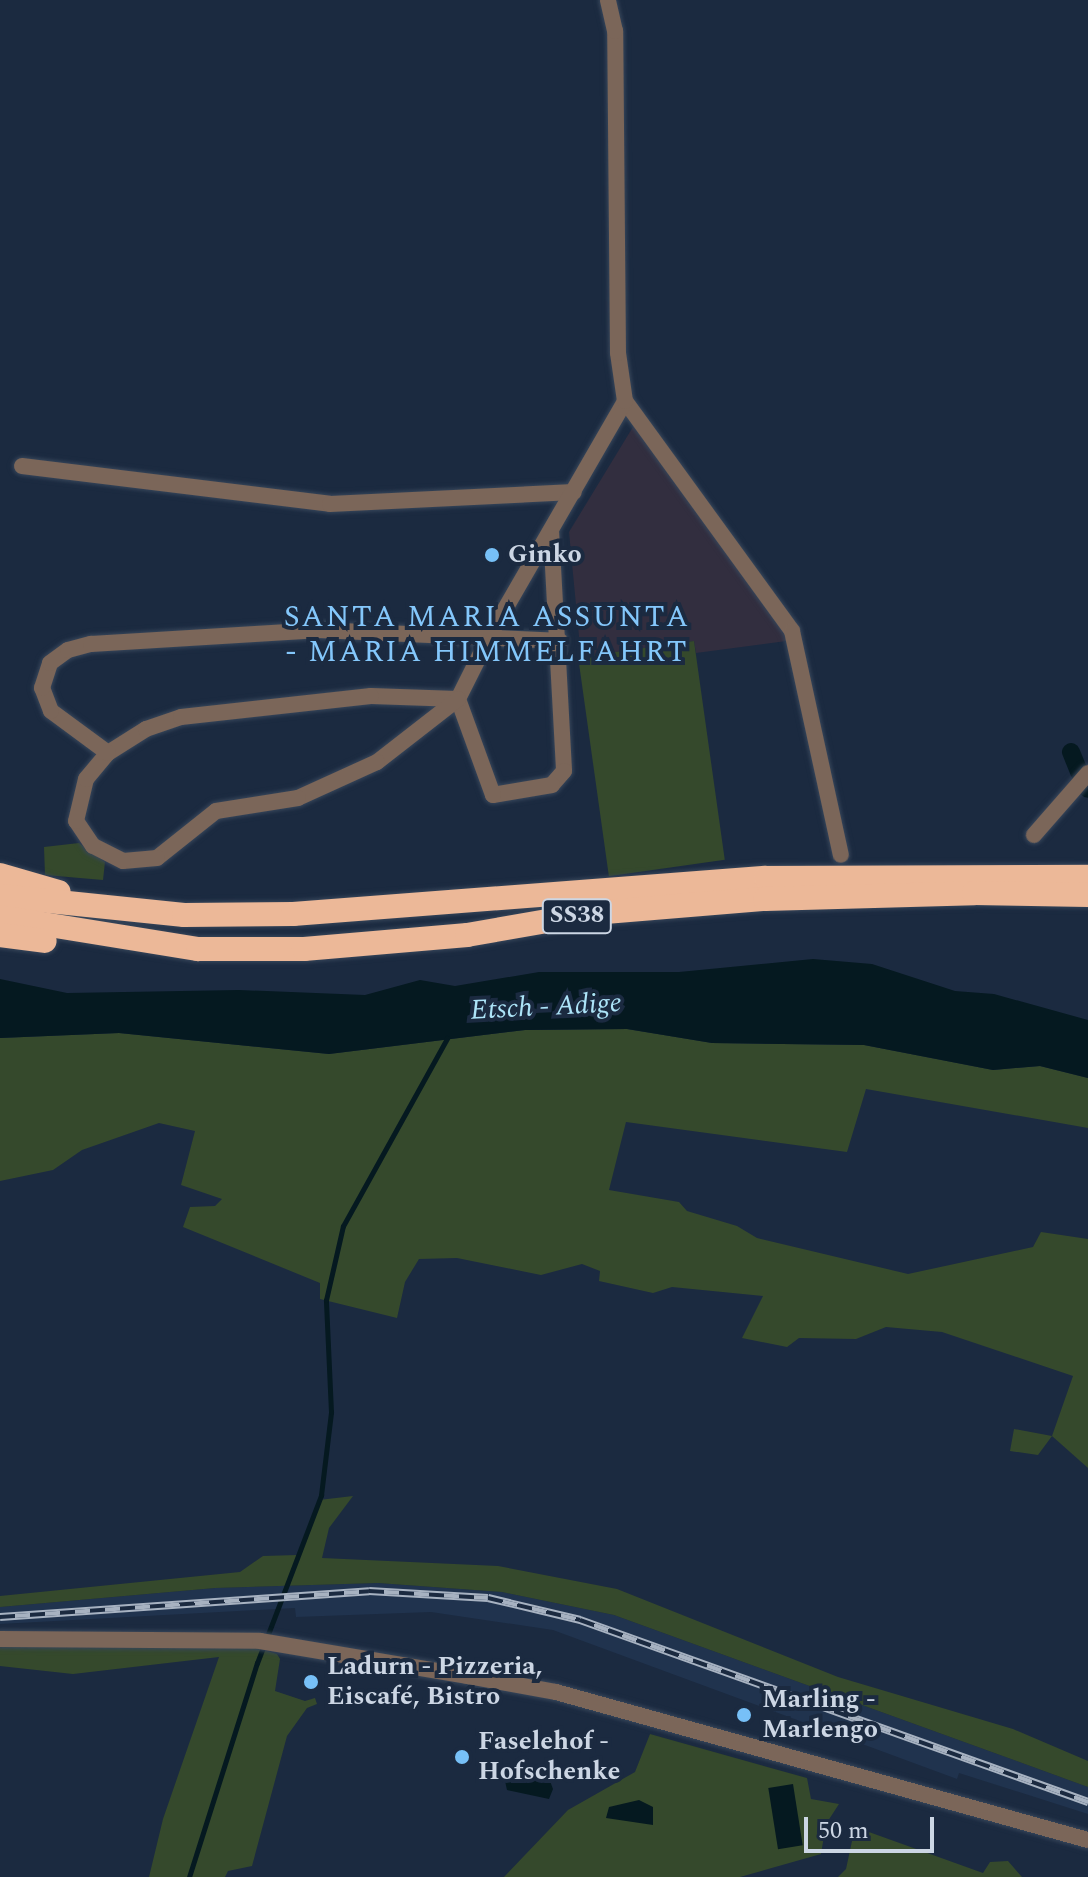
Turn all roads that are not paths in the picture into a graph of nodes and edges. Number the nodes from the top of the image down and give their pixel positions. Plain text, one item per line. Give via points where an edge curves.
1 (608, 0) edge
2 (625, 401) junction
3 (22, 466) dead end
4 (574, 492) junction
5 (551, 530) junction
6 (490, 635) junction
7 (560, 641) junction
8 (458, 699) junction
9 (108, 753) junction
10 (1088, 773) edge
11 (1034, 835) dead end
12 (841, 855) dead end
13 (0, 875) edge
14 (1088, 877) edge
15 (1045, 883) junction
16 (1088, 895) edge
17 (0, 896) edge
18 (93, 908) junction
19 (0, 917) edge
20 (0, 935) edge
21 (111, 939) junction
22 (0, 1639) edge
23 (1088, 1840) edge

1 - 2 street via 615,31 618,353
2 - 4 street
2 - 12 street via 792,631
3 - 4 street via 330,504
4 - 5 street
5 - 6 street
5 - 7 street
6 - 7 street
6 - 8 street
6 - 9 street via 321,630 68,650 50,663 42,688 46,700 51,711
7 - 8 street via 564,771 552,785 493,795
8 - 9 street via 371,696 181,717 146,729
8 - 9 street via 377,762 298,798 216,811 157,858 123,861 93,846 76,821 86,779
10 - 11 street
13 - 18 highway via 62,892
14 - 15 highway, SS38
15 - 16 highway, SS38
15 - 18 highway, SS38 via 766,878 293,914
15 - 21 highway, SS38 via 593,913 467,935 304,949 198,949
17 - 18 highway, SS38
19 - 21 highway, SS38
20 - 21 highway via 68,945
22 - 23 street via 269,1642 556,1692

